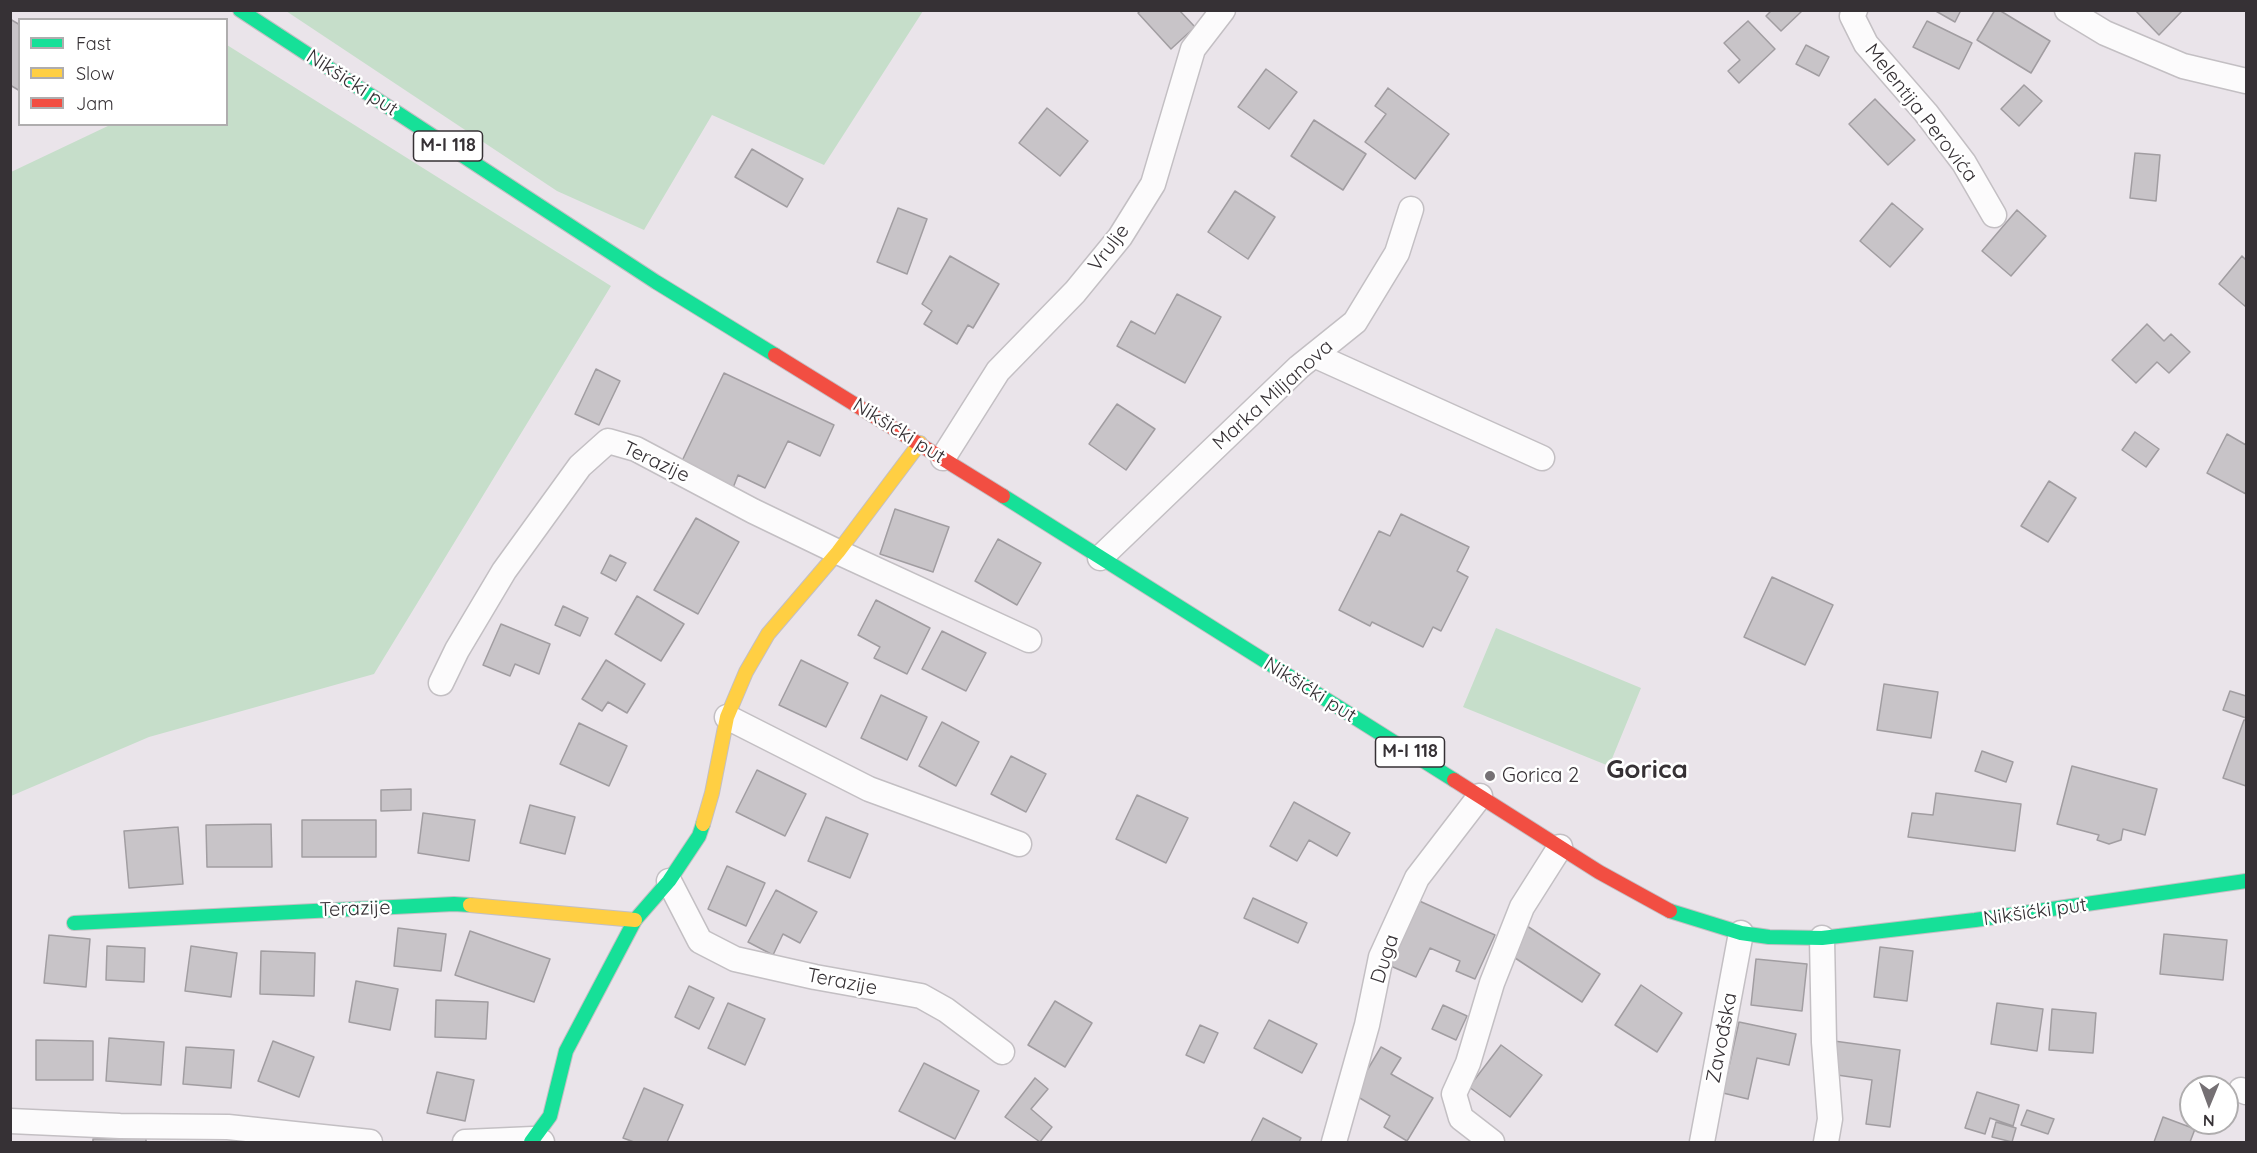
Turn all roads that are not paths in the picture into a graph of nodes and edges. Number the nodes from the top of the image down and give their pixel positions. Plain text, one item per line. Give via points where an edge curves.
1 (240, 10) edge
2 (1223, 10) edge
3 (1855, 10) edge
4 (2067, 10) edge
5 (2247, 81) edge
6 (1411, 210) dead end
7 (1994, 215) dead end
8 (1314, 355) junction
9 (920, 443) junction
10 (943, 458) junction
11 (1542, 458) dead end
12 (838, 552) junction
13 (1100, 558) junction
14 (1029, 640) dead end
15 (441, 683) dead end
16 (727, 717) junction
17 (1480, 796) junction
18 (1019, 844) dead end
19 (1560, 847) junction
20 (669, 881) junction
21 (2247, 881) edge
22 (635, 920) junction
23 (74, 922) dead end
24 (1741, 933) junction
25 (1822, 938) junction
26 (1002, 1052) dead end
27 (10, 1121) edge
28 (535, 1141) edge
29 (370, 1143) edge
30 (465, 1143) edge
31 (1334, 1143) edge
32 (1492, 1143) edge
33 (1702, 1143) edge
34 (1826, 1143) edge

1 - 9 main road, Nikšićki put / M-I 118 via 656,282
2 - 10 street, Vrulje via 1193,49 1153,184 1126,228 1075,292 998,371
3 - 7 street, Melentija Perovića via 1852,16 1866,44 1964,163
4 - 5 street via 2105,33 2184,66
6 - 8 street, Marka Miljanova via 1397,254 1355,322
8 - 11 street
8 - 13 street, Marka Miljanova
9 - 10 main road, Nikšićki put / M-I 118
9 - 12 main road
10 - 13 main road, Nikšićki put / M-I 118
12 - 14 street, Terazije
12 - 15 street, Terazije via 636,448 608,441 580,466 504,571
12 - 16 main road via 768,634
13 - 17 main road, Nikšićki put / M-I 118
16 - 18 street via 869,789
16 - 20 main road via 699,836
17 - 19 main road, Nikšićki put / M-I 118
17 - 31 street, Duga via 1417,878 1381,957 1367,1025
19 - 24 main road, Nikšićki put / M-I 118 via 1676,913
19 - 32 street via 1522,907 1454,1094 1461,1118
20 - 22 main road
20 - 26 street, Terazije via 700,941 709,946 747,962 921,996
21 - 25 main road, Nikšićki put / M-I 118
22 - 23 main road, Terazije via 454,904
22 - 28 main road via 566,1052 550,1116
24 - 25 main road, Nikšićki put / M-I 118
24 - 33 street, Zavođska
25 - 34 street via 1830,1119
27 - 29 street via 228,1127
28 - 30 street

